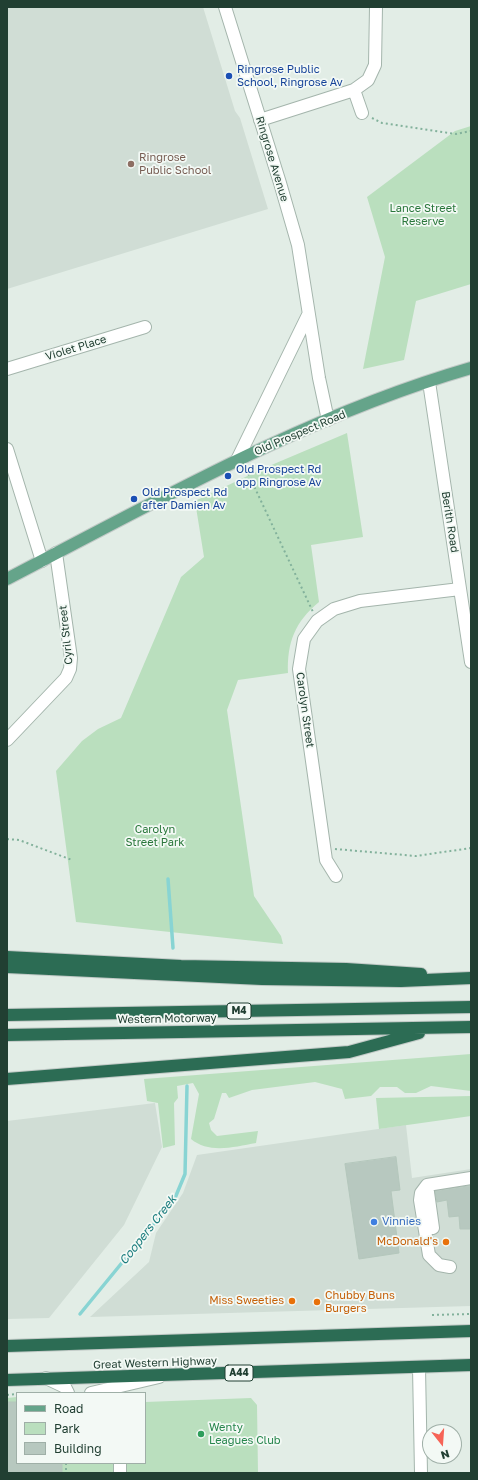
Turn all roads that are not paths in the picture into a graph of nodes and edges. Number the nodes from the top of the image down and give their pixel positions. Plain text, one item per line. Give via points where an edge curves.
1 (224, 7) edge
2 (376, 7) edge
3 (354, 90) junction
4 (362, 113) road end
5 (260, 120) junction
6 (308, 315) junction
7 (145, 327) dead end
8 (471, 368) edge
9 (7, 369) edge
10 (428, 382) junction
11 (328, 420) junction
12 (7, 449) edge
13 (237, 460) junction
14 (56, 553) junction
15 (42, 561) junction
16 (7, 579) edge
17 (460, 589) junction
18 (471, 662) edge
19 (7, 740) edge
20 (336, 876) dead end
21 (7, 957) edge
22 (7, 967) edge
23 (465, 978) edge
24 (471, 1007) edge
25 (7, 1015) edge
26 (436, 1028) junction
27 (471, 1028) edge
28 (7, 1035) edge
29 (7, 1079) edge
30 (471, 1178) edge
31 (444, 1266) dead end
32 (471, 1331) edge
33 (7, 1346) edge
34 (471, 1365) edge
35 (419, 1368) junction
36 (166, 1375) junction
37 (46, 1378) junction
38 (7, 1380) edge
39 (68, 1392) edge
40 (95, 1392) edge
41 (421, 1473) edge

1 - 5 street, Ringrose Avenue
2 - 3 street via 375,65 368,80
3 - 4 street
3 - 5 street
5 - 6 street, Ringrose Avenue via 298,245
6 - 11 street, Ringrose Avenue
6 - 13 street
7 - 9 street, Violet Place
8 - 10 main road, Old Prospect Road
10 - 11 main road, Old Prospect Road
10 - 17 street, Berith Road
11 - 13 main road, Old Prospect Road
12 - 15 street
13 - 14 main road, Old Prospect Road
14 - 15 main road, Old Prospect Road
14 - 19 street, Cyril Street via 71,658 70,669 66,678
15 - 16 main road, Old Prospect Road
17 - 18 street, Berith Road
17 - 20 street, Carolyn Street via 360,601 334,609 317,621 304,639 299,669 326,860
21 - 23 highway via 180,966 346,969
22 - 23 highway via 262,979 401,981
24 - 25 highway, Western Motorway / M4
26 - 27 highway, Western Motorway / M4
26 - 28 highway, Western Motorway / M4
26 - 29 highway via 349,1052
30 - 31 street via 427,1185 421,1192 429,1255
32 - 33 highway, Great Western Highway
34 - 35 highway, Great Western Highway / A44
35 - 36 highway, Great Western Highway / A44
35 - 41 street
36 - 37 highway, Great Western Highway / A44
36 - 40 street
37 - 38 highway, Great Western Highway / A44
37 - 39 street via 65,1387

